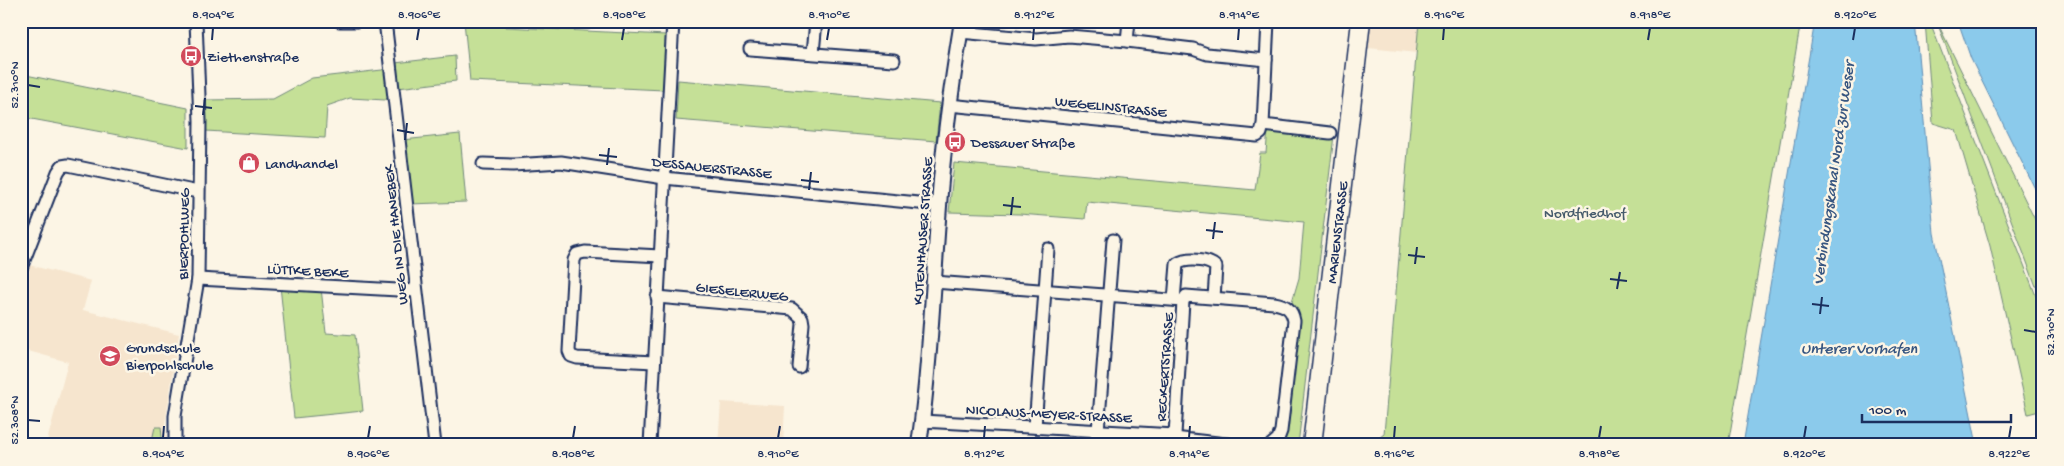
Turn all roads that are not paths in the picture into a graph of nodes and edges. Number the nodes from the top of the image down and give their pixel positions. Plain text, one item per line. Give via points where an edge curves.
1 (196, 21) edge
2 (339, 21) edge
3 (357, 21) edge
4 (385, 21) edge
5 (673, 21) edge
6 (816, 21) edge
7 (1129, 21) edge
8 (1268, 21) edge
9 (1361, 21) edge
10 (961, 27) edge
11 (1127, 41) junction
12 (750, 49) dead end
13 (813, 53) junction
14 (894, 60) dead end
15 (1266, 60) junction
16 (949, 105) junction
17 (1263, 125) junction
18 (1330, 133) dead end
19 (483, 164) dead end
20 (664, 178) junction
21 (198, 192) junction
22 (939, 205) junction
23 (1113, 240) dead end
24 (1048, 249) dead end
25 (660, 256) junction
26 (21, 268) edge
27 (198, 279) junction
28 (934, 282) junction
29 (1045, 290) junction
30 (416, 291) junction
31 (1108, 296) junction
32 (658, 297) junction
33 (1214, 298) junction
34 (1178, 301) junction
35 (654, 362) junction
36 (800, 367) dead end
37 (922, 421) junction
38 (1035, 427) junction
39 (1098, 431) junction
40 (1174, 435) junction
41 (175, 445) edge
42 (435, 445) edge
43 (650, 445) edge
44 (919, 445) edge
45 (1235, 445) edge
46 (1271, 445) edge
47 (1312, 445) edge

1 - 21 street, BIERPOHLWEG via 200,121
2 - 3 street
4 - 30 street, WEG IN DIE HANEBEK
5 - 20 street
6 - 13 street
7 - 11 street
8 - 15 street
9 - 47 main road, MARIENSTRASSE
10 - 11 street via 1036,39 1069,36
10 - 16 street, KUTENHAUSER STRASSE
11 - 15 street
12 - 13 street
13 - 14 street
15 - 17 street
16 - 17 street, WEGELINSTRASSE via 1257,136
16 - 22 street, KUTENHAUSER STRASSE
17 - 18 street
19 - 20 street, DESSAUERSTRASSE via 513,166 561,162
20 - 22 street, DESSAUERSTRASSE
20 - 25 street
21 - 26 street via 62,166
21 - 27 street, BIERPOHLWEG
22 - 28 street, KUTENHAUSER STRASSE
23 - 31 street
24 - 29 street
25 - 32 street
25 - 35 street via 577,254 572,287 569,351 572,356
27 - 30 street, LÜTTKE BEKE
27 - 41 street, BIERPOHLWEG via 175,416
28 - 29 street
28 - 37 street, KUTENHAUSER STRASSE
29 - 31 street
29 - 38 street
30 - 42 street, WEG IN DIE HANEBEK
31 - 34 street
31 - 39 street
32 - 35 street
32 - 36 street, GIESELERWEG via 792,309 802,318 803,324
33 - 34 street via 1186,296
33 - 34 street, RECKERTSTRASSE via 1216,267 1208,262 1186,260 1177,264 1175,270
33 - 46 street via 1274,303 1283,305 1293,314 1282,431
34 - 40 street, RECKERTSTRASSE
35 - 43 street
37 - 38 street, NICOLAUS-MEYER-STRASSE
37 - 44 street, KUTENHAUSER STRASSE
38 - 39 street, NICOLAUS-MEYER-STRASSE
39 - 40 street, NICOLAUS-MEYER-STRASSE
40 - 45 street, NICOLAUS-MEYER-STRASSE via 1174,438

